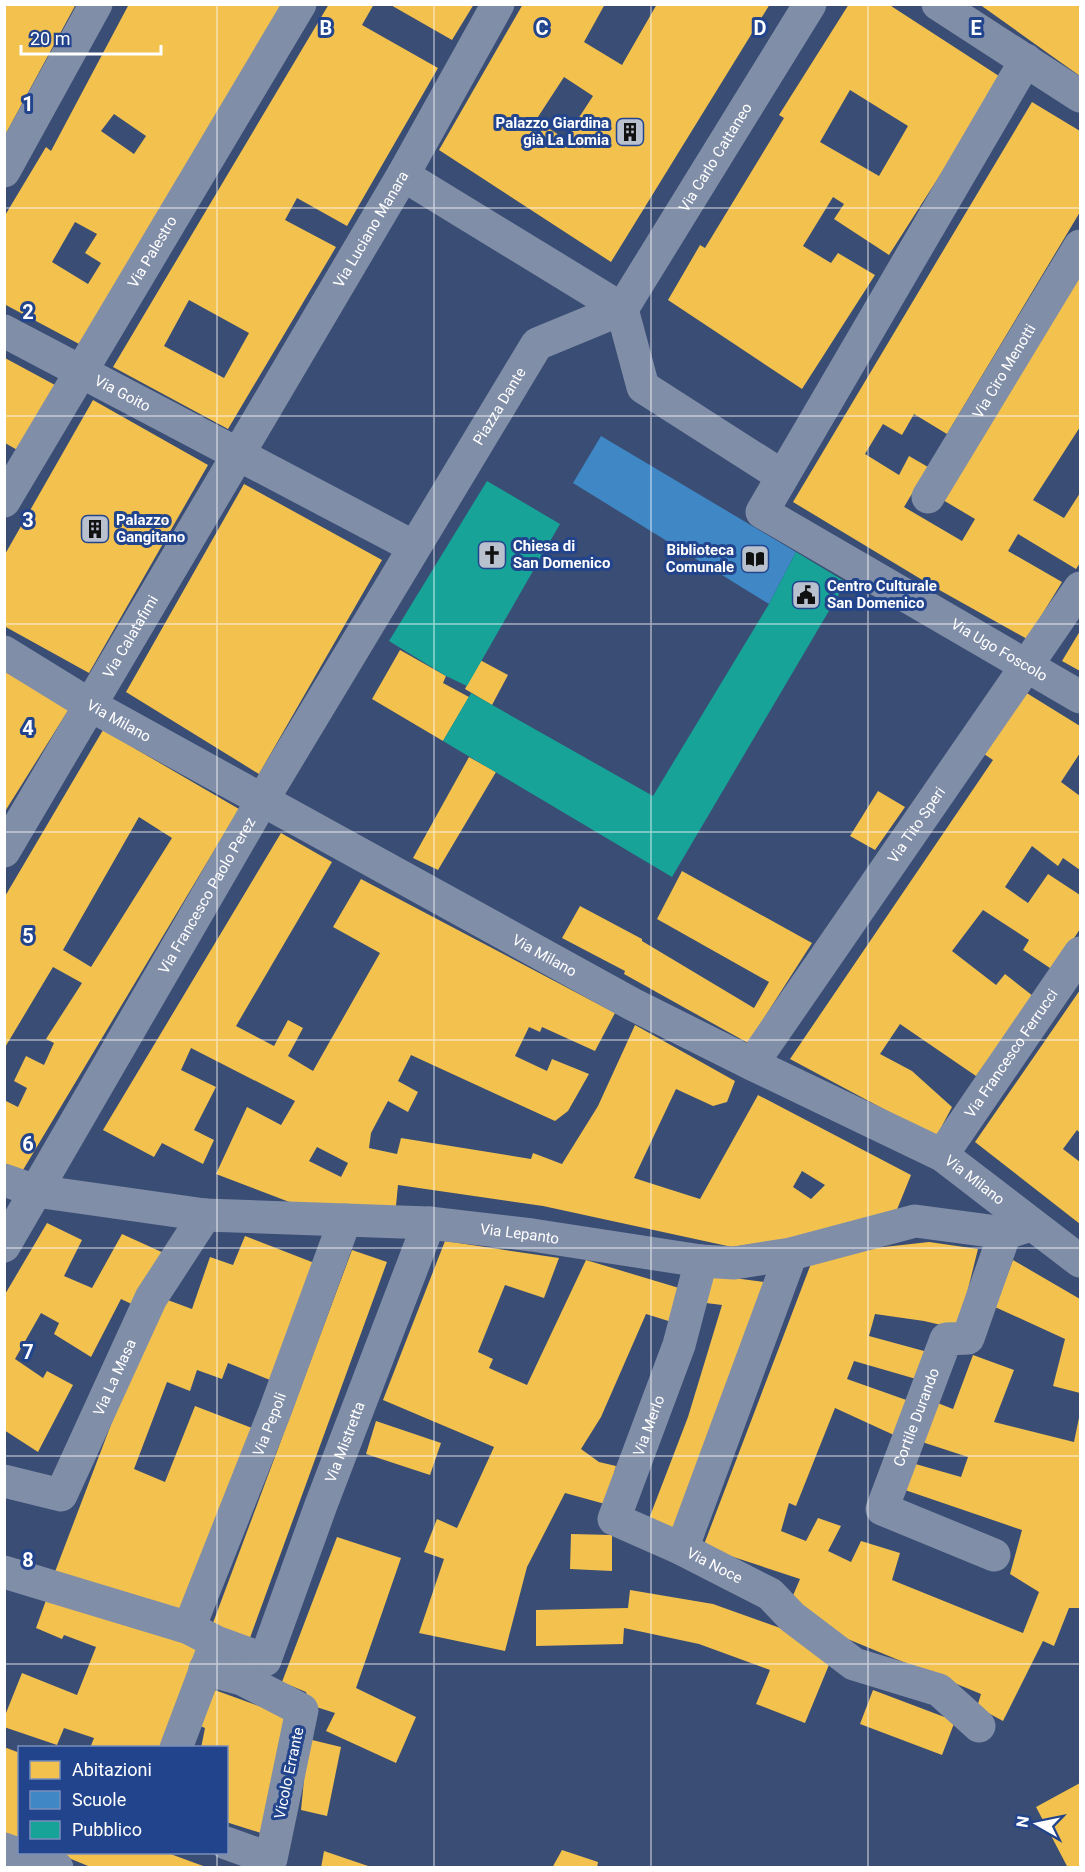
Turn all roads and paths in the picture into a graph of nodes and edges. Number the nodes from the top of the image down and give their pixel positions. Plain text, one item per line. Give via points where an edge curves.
1 (96, 4) edge
2 (300, 4) edge
3 (498, 4) edge
4 (810, 4) edge
5 (938, 4) edge
6 (1026, 60) junction
7 (1080, 96) edge
8 (4, 171) edge
9 (403, 175) junction
10 (1080, 246) edge
11 (622, 309) junction
12 (4, 331) edge
13 (82, 370) junction
14 (240, 454) junction
15 (782, 476) junction
16 (928, 498) dead end
17 (4, 501) edge
18 (414, 547) junction
19 (1080, 588) edge
20 (4, 652) edge
21 (1028, 667) junction
22 (1080, 697) edge
23 (90, 705) junction
24 (263, 799) junction
25 (4, 852) edge
26 (1080, 953) edge
27 (752, 1064) junction
28 (942, 1155) junction
29 (4, 1180) edge
30 (36, 1191) junction
31 (205, 1215) junction
32 (345, 1220) junction
33 (429, 1223) junction
34 (1018, 1229) junction
35 (4, 1246) edge
36 (791, 1254) junction
37 (701, 1261) junction
38 (1080, 1261) edge
39 (4, 1481) edge
40 (682, 1549) junction
41 (994, 1555) dead end
42 (4, 1572) edge
43 (203, 1647) junction
44 (265, 1660) joint
45 (979, 1726) dead end
46 (177, 1746) edge
47 (228, 1844) edge
48 (4, 1849) edge
49 (57, 1868) edge

1 - 8 street
2 - 13 street, Via Palestro
3 - 9 street, Via Luciano Manara
4 - 11 street, Via Carlo Cattaneo
5 - 6 street
6 - 7 street
6 - 15 street
9 - 11 street
9 - 14 street, Via Luciano Manara
10 - 16 street, Via Ciro Menotti
11 - 15 street via 642,387
11 - 18 street, Piazza Dante via 537,344
12 - 13 street, Via Goito
13 - 14 street, Via Goito
13 - 17 street, Via Palestro
14 - 18 street, Via Goito
14 - 23 street, Via Calatafimi
15 - 21 street, Via Ugo Foscolo via 762,512
18 - 24 street, Via Francesco Paolo Perez
19 - 21 street, Via Tito Speri
20 - 23 street, Via Milano
21 - 22 street, Via Ugo Foscolo
21 - 27 street, Via Tito Speri
23 - 24 street, Via Milano
23 - 25 street, Via Calatafimi
24 - 27 street, Via Milano via 632,1004
24 - 30 street, Via Francesco Paolo Perez
26 - 28 street, Via Francesco Ferrucci
27 - 28 street, Via Milano
28 - 34 street, Via Milano
29 - 30 street, Via Lepanto
30 - 31 street, Via Lepanto
30 - 35 street, Via Francesco Paolo Perez
31 - 32 street, Via Lepanto
31 - 39 street, Via La Masa via 151,1298 62,1496
32 - 33 street, Via Lepanto
32 - 43 street, Via Pepoli via 274,1410
33 - 37 street, Via Lepanto
33 - 44 street, Via Mistretta
34 - 36 street, Via Lepanto via 915,1221
34 - 38 street, Via Milano
34 - 41 street, Cortile Durando via 969,1338 946,1339 882,1509
36 - 37 street, Via Lepanto via 734,1263
36 - 40 street, Via Noce
37 - 40 street, Via Merlo via 679,1345 614,1519
40 - 45 street, Via Noce via 770,1594 792,1617 854,1664 939,1689
42 - 43 street, Vicolo Errante
43 - 44 street, Vicolo Errante
43 - 46 street
43 - 47 street, Vicolo Errante via 242,1679 302,1710 271,1859
48 - 49 street

